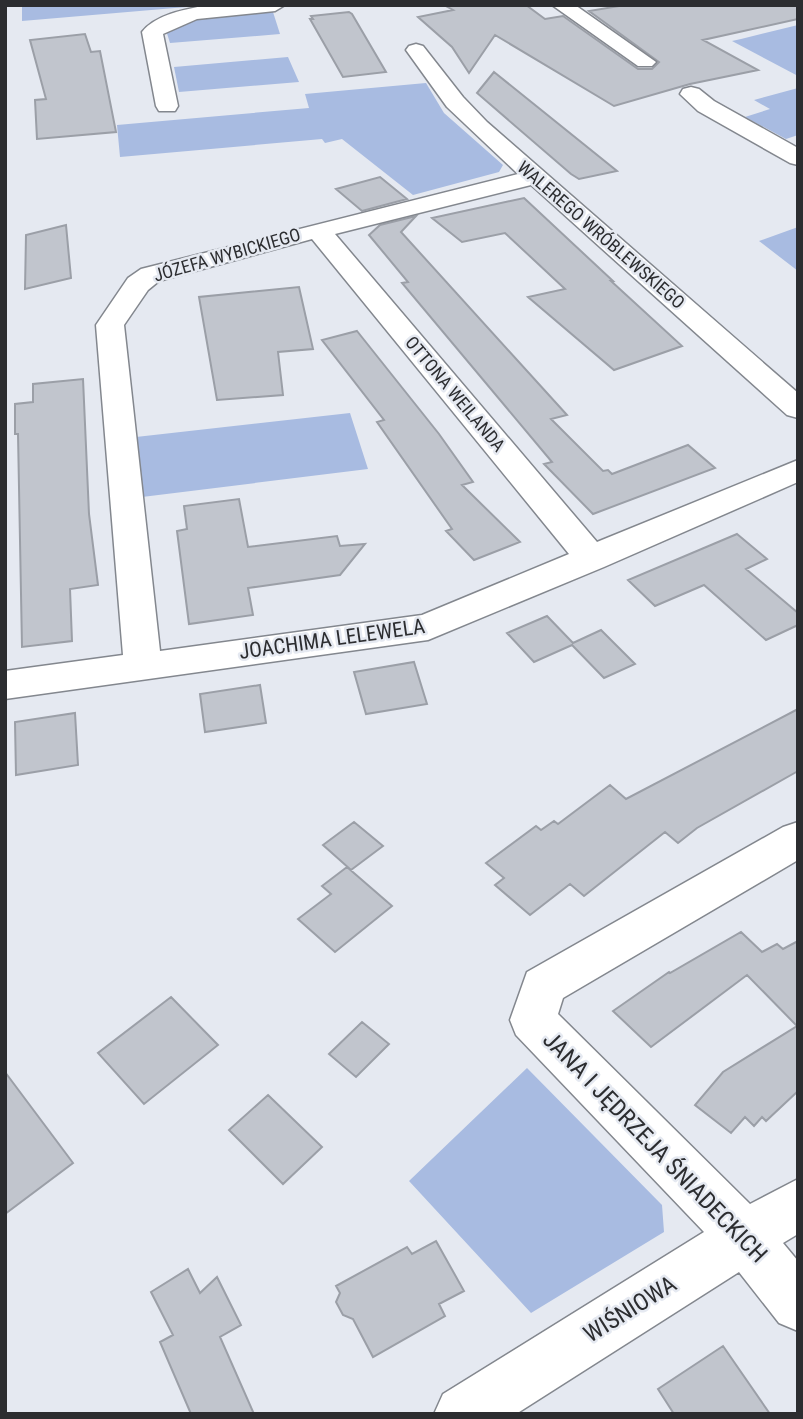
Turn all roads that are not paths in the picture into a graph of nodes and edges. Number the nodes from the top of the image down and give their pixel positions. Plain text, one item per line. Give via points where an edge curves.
1 (275, 5) edge
2 (564, 5) edge
3 (416, 50) dead end
4 (645, 62) dead end
5 (691, 94) dead end
6 (167, 106) dead end
7 (798, 158) edge
8 (535, 177) junction
9 (318, 230) junction
10 (798, 409) edge
11 (798, 470) edge
12 (592, 559) junction
13 (143, 666) junction
14 (5, 685) edge
15 (798, 839) edge
16 (798, 1204) edge
17 (745, 1237) junction
18 (798, 1304) edge
19 (463, 1414) edge

1 - 6 street via 199,13 166,21 152,32
2 - 4 street
3 - 8 street, WALEREGO WRÓBLEWSKIEGO via 455,102
5 - 7 street
8 - 9 street, JÓZEFA WYBICKIEGO
8 - 10 street, WALEREGO WRÓBLEWSKIEGO
9 - 12 street, OTTONA WEILANDA
9 - 13 street, JÓZEFA WYBICKIEGO via 150,275 138,284 110,325
11 - 12 street, JOACHIMA LELEWELA
12 - 13 street, JOACHIMA LELEWELA via 428,627
13 - 14 street, JOACHIMA LELEWELA
15 - 17 street, JANA I JĘDRZEJA ŚNIADECKICH via 543,986 533,1020
16 - 17 street, WIŚNIOWA
17 - 18 street, JANA I JĘDRZEJA ŚNIADECKICH
17 - 19 street, WIŚNIOWA

